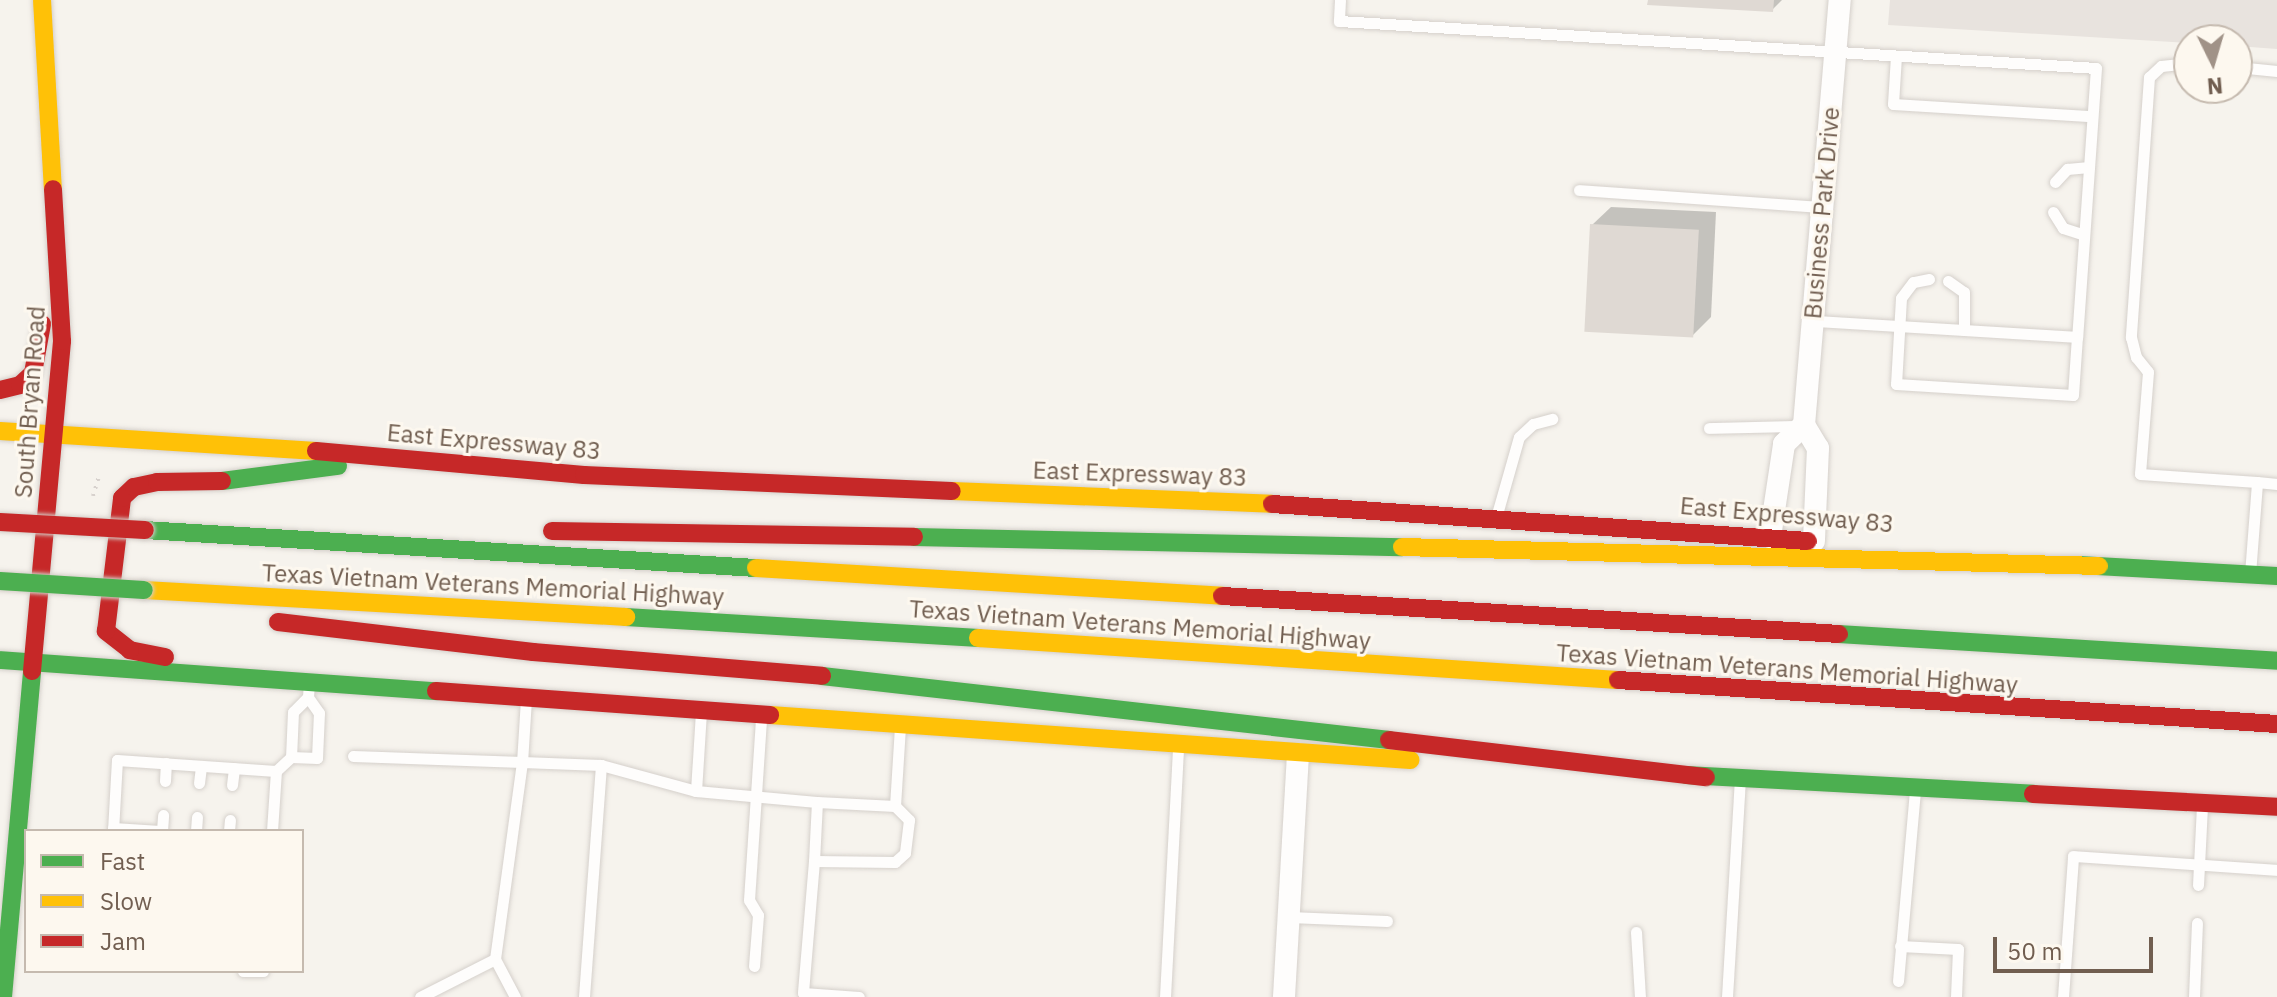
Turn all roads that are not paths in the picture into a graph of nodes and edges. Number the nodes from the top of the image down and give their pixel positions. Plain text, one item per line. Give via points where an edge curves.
1 (42, 0) edge
2 (1340, 0) edge
3 (1840, 0) edge
4 (1835, 52) junction
5 (1896, 56) junction
6 (2173, 65) edge
7 (2253, 69) edge
8 (2277, 71) edge
9 (2092, 116) junction
10 (2089, 167) junction
11 (2055, 182) dead end
12 (55, 185) junction
13 (1579, 190) dead end
14 (1822, 207) junction
15 (2053, 212) dead end
16 (2084, 235) junction
17 (1929, 279) dead end
18 (1948, 281) dead end
19 (1813, 321) junction
20 (1899, 326) junction
21 (1964, 330) junction
22 (2077, 337) junction
23 (0, 390) edge
24 (1552, 419) dead end
25 (1804, 425) junction
26 (1709, 428) dead end
27 (0, 431) edge
28 (51, 433) junction
29 (398, 458) junction
30 (2257, 482) junction
31 (2277, 484) edge
32 (1497, 517) junction
33 (0, 522) edge
34 (481, 531) dead end
35 (528, 531) dead end
36 (235, 535) junction
37 (1770, 537) junction
38 (1814, 541) junction
39 (2099, 566) junction
40 (2250, 575) junction
41 (2277, 576) edge
42 (0, 581) edge
43 (167, 591) junction
44 (228, 616) dead end
45 (258, 620) dead end
46 (0, 660) edge
47 (2277, 661) edge
48 (36, 663) junction
49 (256, 679) junction
50 (309, 690) junction
51 (526, 699) junction
52 (701, 712) junction
53 (761, 716) junction
54 (2277, 724) edge
55 (900, 726) junction
56 (1178, 747) junction
57 (5, 748) dead end
58 (1298, 754) junction
59 (353, 756) dead end
60 (291, 757) junction
61 (522, 762) junction
62 (166, 763) junction
63 (601, 765) junction
64 (201, 766) junction
65 (234, 768) junction
66 (276, 771) junction
67 (1706, 777) junction
68 (1740, 778) junction
69 (165, 781) dead end
70 (199, 783) dead end
71 (232, 785) dead end
72 (1915, 788) junction
73 (696, 791) junction
74 (756, 795) junction
75 (817, 802) junction
76 (2202, 803) junction
77 (895, 806) junction
78 (2277, 807) edge
79 (163, 815) dead end
80 (197, 817) dead end
81 (113, 829) edge
82 (161, 829) edge
83 (196, 829) edge
84 (272, 829) edge
85 (814, 861) junction
86 (2199, 865) junction
87 (2277, 870) edge
88 (2198, 885) dead end
89 (13, 889) junction
90 (1289, 917) junction
91 (1387, 921) dead end
92 (2197, 923) dead end
93 (1636, 932) dead end
94 (1900, 946) junction
95 (7, 956) junction
96 (24, 958) edge
97 (495, 959) junction
98 (754, 966) dead end
99 (1898, 981) dead end
100 (3, 997) edge
101 (420, 997) edge
102 (515, 997) edge
103 (584, 997) edge
104 (859, 997) edge
105 (1165, 997) edge
106 (1284, 997) edge
107 (1640, 997) edge
108 (1651, 997) edge
109 (1727, 997) edge
110 (1956, 997) edge
111 (2063, 997) edge
112 (2194, 997) edge

1 - 12 main road, South Bryan Road
2 - 4 lane via 1339,21
3 - 4 street, Business Park Drive
4 - 5 lane
4 - 14 street, Business Park Drive
5 - 9 lane via 1893,104
5 - 9 lane via 2096,68
6 - 30 lane via 2161,66 2149,77 2131,337 2136,357 2148,372 2140,474
7 - 8 lane
9 - 10 lane
10 - 11 lane via 2067,169
10 - 16 lane
12 - 23 main road via 41,348 33,373 20,385
12 - 28 main road, South Bryan Road via 62,341
13 - 14 lane
14 - 19 street, Business Park Drive
15 - 16 lane via 2063,228
16 - 22 lane
17 - 20 lane via 1905,289
18 - 21 lane via 1964,292
19 - 20 lane
19 - 25 street, Business Park Drive
20 - 21 lane
20 - 22 lane via 1896,384 1911,385 2073,395
21 - 22 lane
24 - 32 lane via 1533,424 1519,437
25 - 26 lane
25 - 37 street, Business Park Drive via 1784,444
25 - 38 street, Business Park Drive via 1818,448
27 - 28 main road, East Expressway 83
28 - 29 main road, East Expressway 83
28 - 48 main road, South Bryan Road
29 - 32 main road, East Expressway 83 via 584,475
29 - 49 main road via 213,482 157,482 134,487 122,498 106,631 130,650
30 - 31 lane
30 - 40 lane
32 - 37 main road, East Expressway 83
33 - 36 main road, Texas Vietnam Veterans Memorial Highway, bridge
34 - 36 main road
35 - 39 main road via 1177,541
36 - 47 main road, Texas Vietnam Veterans Memorial Highway
37 - 38 main road, East Expressway 83
38 - 39 main road, East Expressway 83
39 - 40 main road, East Expressway 83
40 - 41 main road, East Expressway 83
42 - 43 main road, Texas Vietnam Veterans Memorial Highway, bridge
43 - 44 main road
43 - 54 main road, Texas Vietnam Veterans Memorial Highway via 779,625
45 - 67 main road via 533,652 869,680
46 - 48 main road
48 - 49 main road
48 - 89 main road, South Bryan Road
49 - 50 main road
50 - 51 main road
50 - 60 lane via 293,712
50 - 60 lane via 319,713 317,758
51 - 52 main road
51 - 61 lane
52 - 53 main road
52 - 73 lane
53 - 55 main road
53 - 74 lane
55 - 56 main road
55 - 77 lane
56 - 58 main road
56 - 105 lane
57 - 89 main road via 4,803
58 - 67 main road
58 - 90 street
59 - 61 lane
60 - 66 lane
61 - 63 lane
61 - 97 lane
62 - 64 lane
62 - 69 lane
62 - 81 lane via 117,760
63 - 73 lane
63 - 103 lane
64 - 65 lane
64 - 70 lane
65 - 66 lane
65 - 71 lane
66 - 84 lane
67 - 68 main road
68 - 72 main road
68 - 109 lane
72 - 76 main road
72 - 94 lane
73 - 74 lane
74 - 75 lane
74 - 98 lane via 749,900 758,915
75 - 77 lane
75 - 85 lane
76 - 78 main road
76 - 86 lane
77 - 85 lane via 909,820 905,853 895,862
79 - 82 lane
80 - 83 lane
85 - 104 lane via 803,993
86 - 87 lane
86 - 88 lane
86 - 111 lane via 2073,856
89 - 95 main road, South Bryan Road
90 - 91 lane
90 - 106 street
92 - 112 lane
93 - 107 lane
94 - 99 lane
94 - 110 lane via 1958,949
95 - 96 lane
95 - 100 main road, South Bryan Road
97 - 101 lane
97 - 102 lane
107 - 108 lane

